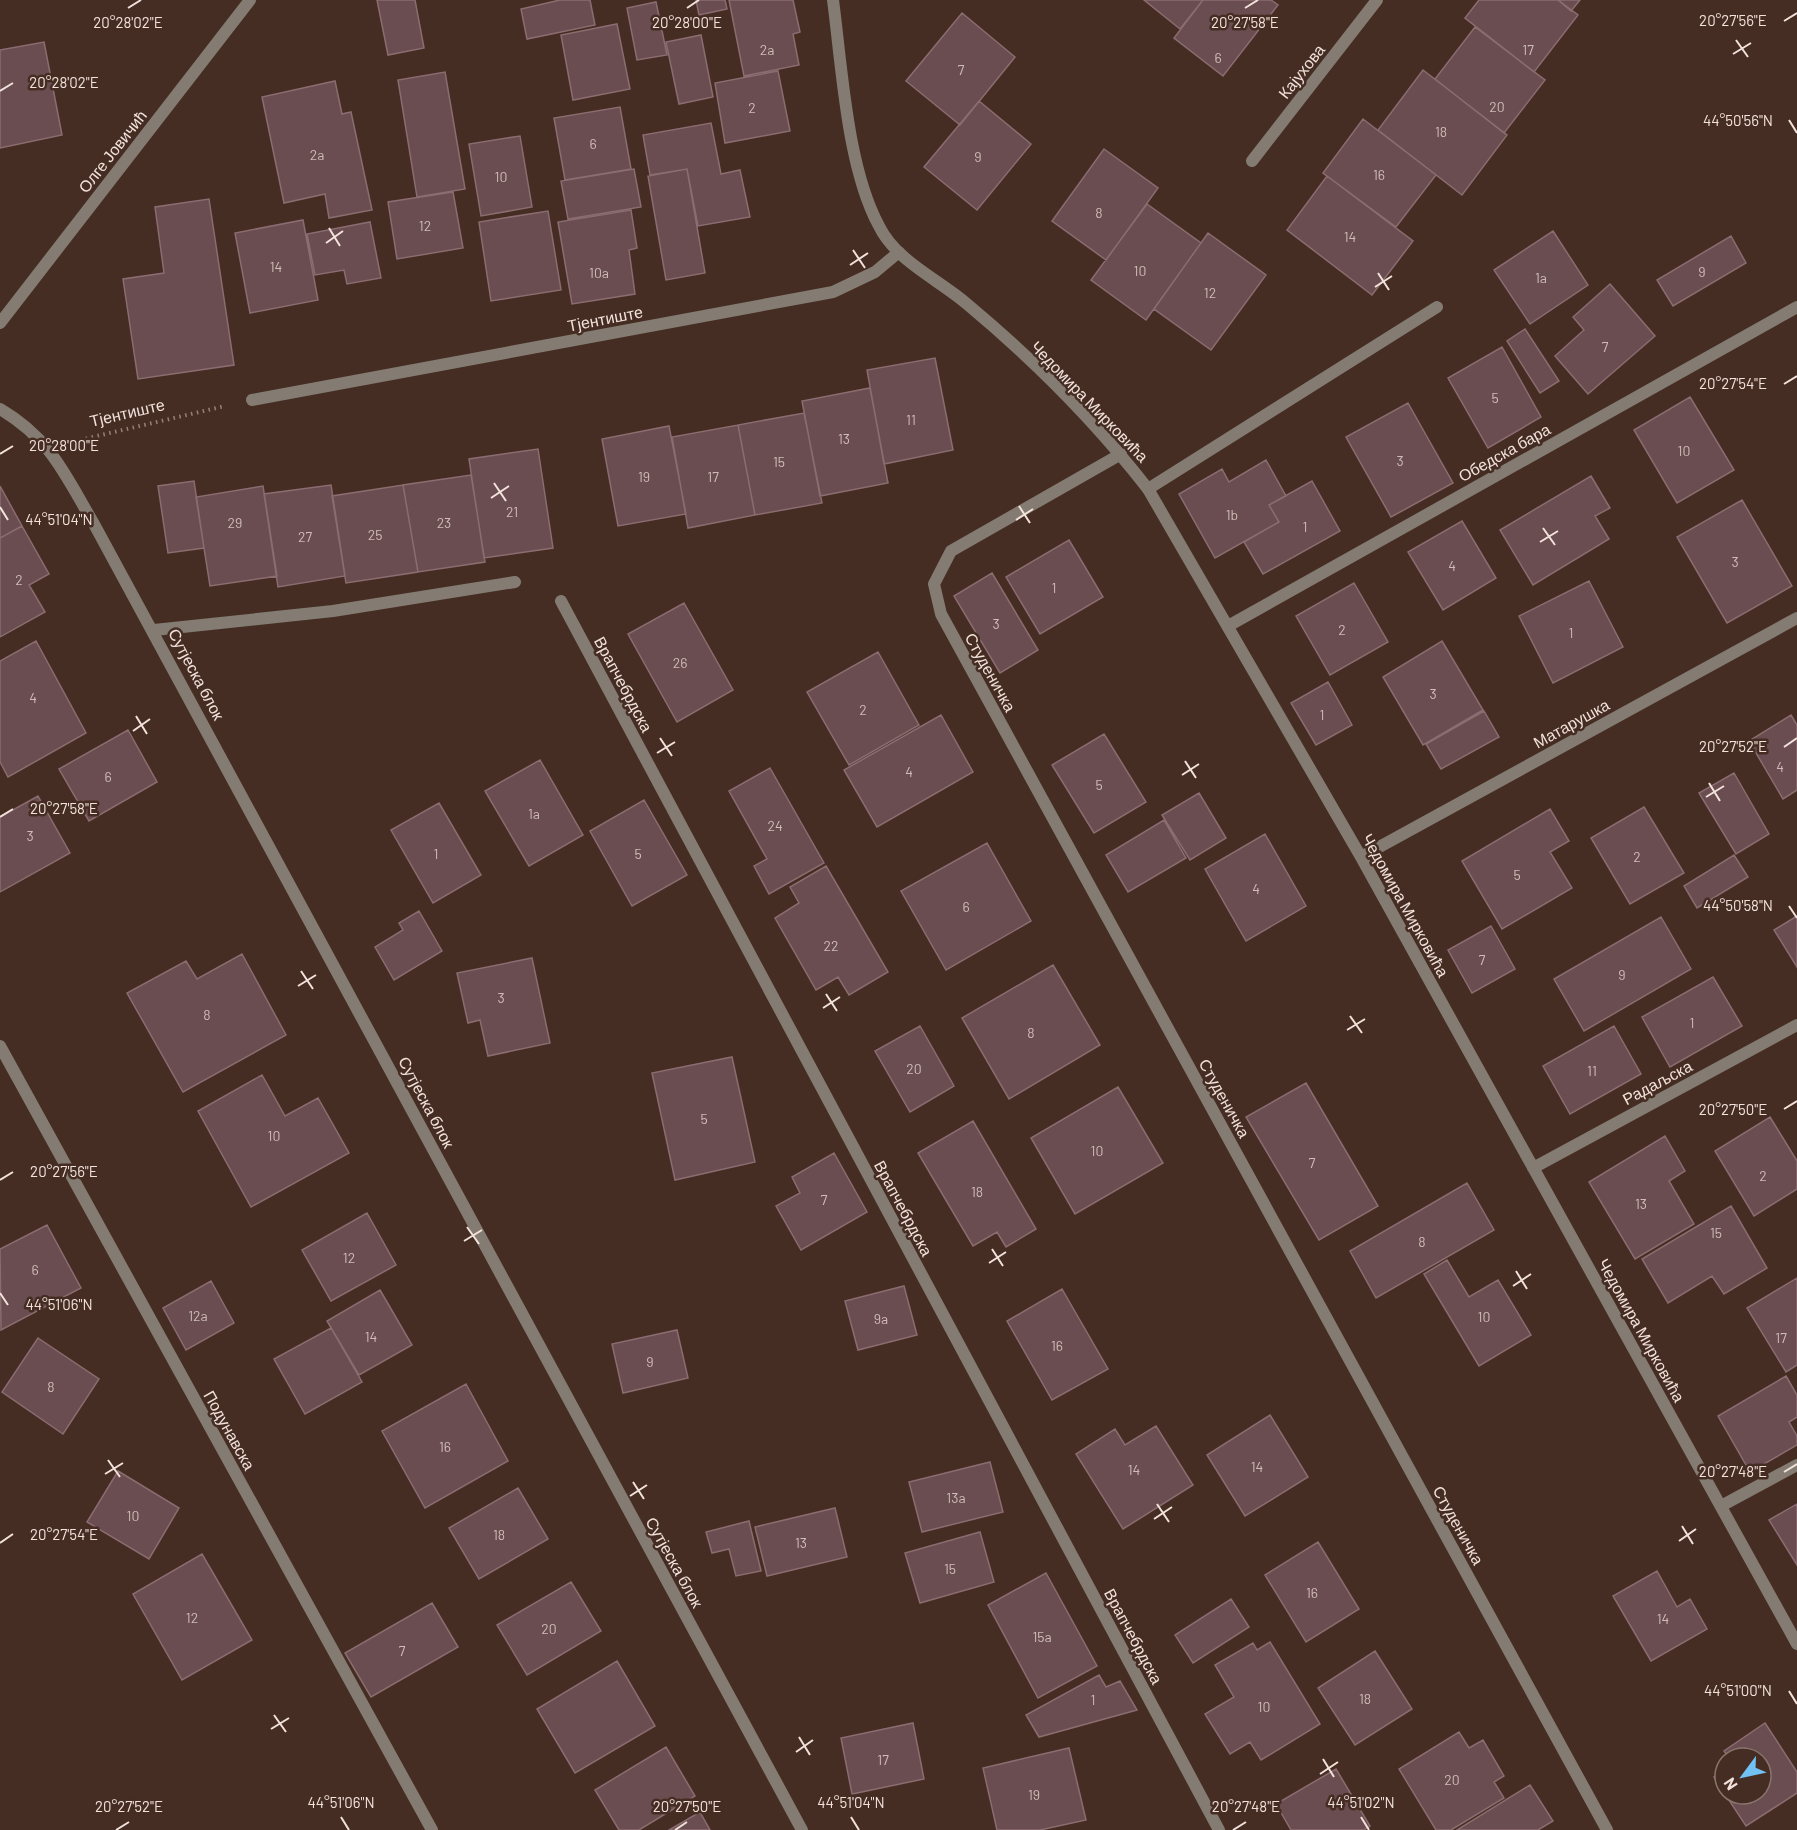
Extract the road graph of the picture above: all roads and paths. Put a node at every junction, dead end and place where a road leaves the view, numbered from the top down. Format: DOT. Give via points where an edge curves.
graph roads {
  1 [pos="250,0"];
  2 [pos="833,0"];
  3 [pos="1377,0"];
  4 [pos="1252,162"];
  5 [pos="899,252"];
  6 [pos="1437,307"];
  7 [pos="1797,307"];
  8 [pos="0,323"];
  9 [pos="252,400"];
  10 [pos="0,409"];
  11 [pos="48,448"];
  12 [pos="1121,454"];
  13 [pos="1148,489"];
  14 [pos="515,582"];
  15 [pos="561,601"];
  16 [pos="1797,618"];
  17 [pos="1228,626"];
  18 [pos="154,630"];
  19 [pos="1361,857"];
  20 [pos="1797,1025"];
  21 [pos="0,1046"];
  22 [pos="1533,1168"];
  23 [pos="1797,1465"];
  24 [pos="1721,1506"];
  25 [pos="1797,1644"];
  26 [pos="432,1830"];
  27 [pos="802,1830"];
  28 [pos="1219,1830"];
  29 [pos="1607,1830"];
  1 -- 8 [label="street, Олге Јовичић"];
  2 -- 5 [label="street" via="861,183 880,229"];
  3 -- 4 [label="street, Кајухова"];
  5 -- 9 [label="street, Тјентиште" via="875,272 832,292"];
  5 -- 12 [label="street, Чедомира Мирковића" via="966,303 1036,365"];
  6 -- 13 [label="street"];
  7 -- 17 [label="street, Обедска бара"];
  9 -- 11 [label="path, Тјентиште"];
  10 -- 11 [label="street, Сутјеска блок" via="25,424"];
  11 -- 18 [label="street, Сутјеска блок"];
  12 -- 13 [label="street, Чедомира Мирковића"];
  12 -- 29 [label="street, Студеничка" via="951,551 934,584 941,614"];
  13 -- 17 [label="street, Чедомира Мирковића"];
  14 -- 18 [label="street" via="333,611"];
  15 -- 28 [label="street, Врапчебрдска"];
  16 -- 19 [label="street, Матарушка"];
  17 -- 19 [label="street, Чедомира Мирковића"];
  18 -- 27 [label="street, Сутјеска блок"];
  19 -- 22 [label="street, Чедомира Мирковића"];
  20 -- 22 [label="street, Радаљска"];
  21 -- 26 [label="street, Подунавска"];
  22 -- 24 [label="street, Чедомира Мирковића"];
  23 -- 24 [label="street"];
  24 -- 25 [label="street, Чедомира Мирковића"];
}
